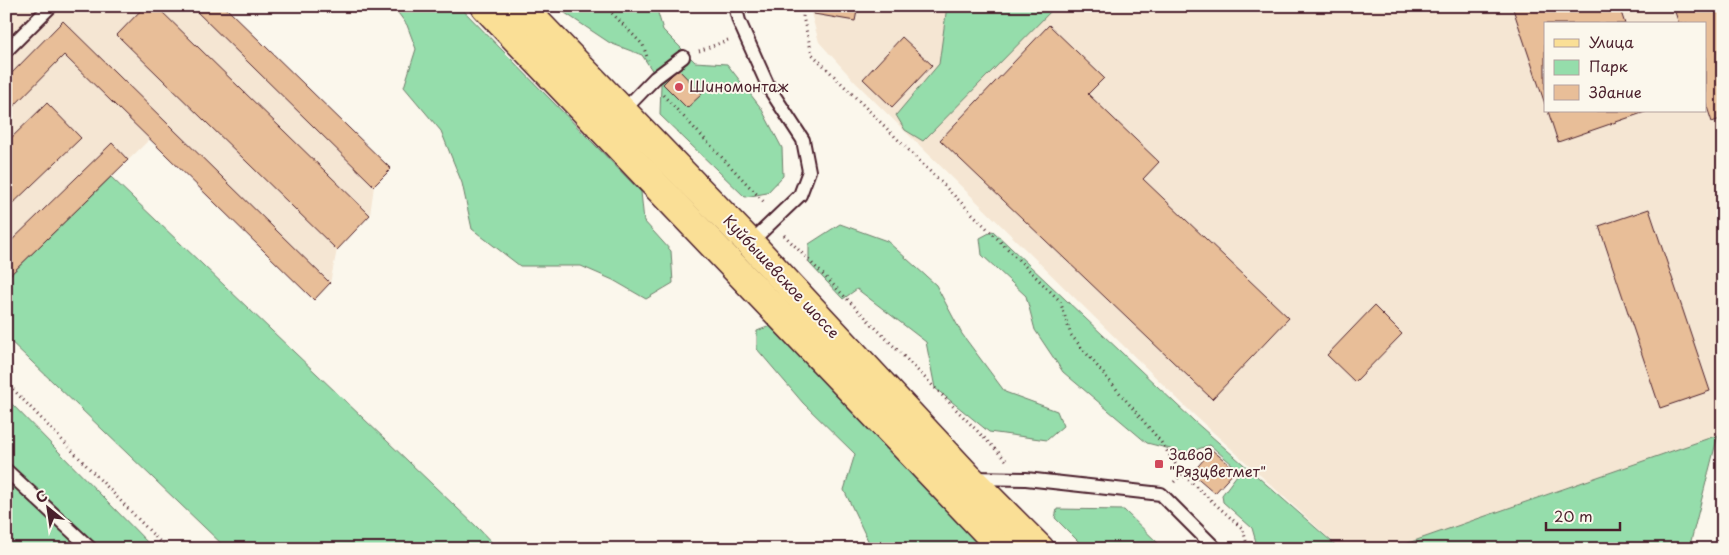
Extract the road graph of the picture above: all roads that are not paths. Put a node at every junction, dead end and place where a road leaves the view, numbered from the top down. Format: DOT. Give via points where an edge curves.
graph roads {
  1 [pos="51,6"];
  2 [pos="485,6"];
  3 [pos="521,6"];
  4 [pos="735,6"];
  5 [pos="6,50"];
  6 [pos="683,57"];
  7 [pos="622,112"];
  8 [pos="750,243"];
  9 [pos="6,470"];
  10 [pos="969,478"];
  11 [pos="91,549"];
  12 [pos="1003,549"];
  13 [pos="1040,549"];
  14 [pos="1216,549"];
  1 -- 5 [label="lane"];
  2 -- 12 [label="main road, Куйбышевское шоссе"];
  3 -- 7 [label="main road, Куйбышевское шоссе"];
  4 -- 8 [label="lane" via="769,88 803,140 809,171 800,195"];
  6 -- 7 [label="lane"];
  7 -- 8 [label="main road, Куйбышевское шоссе"];
  8 -- 10 [label="main road, Куйбышевское шоссе"];
  9 -- 11 [label="lane"];
  10 -- 13 [label="main road, Куйбышевское шоссе"];
  10 -- 14 [label="lane" via="1026,480 1161,494"];
}
